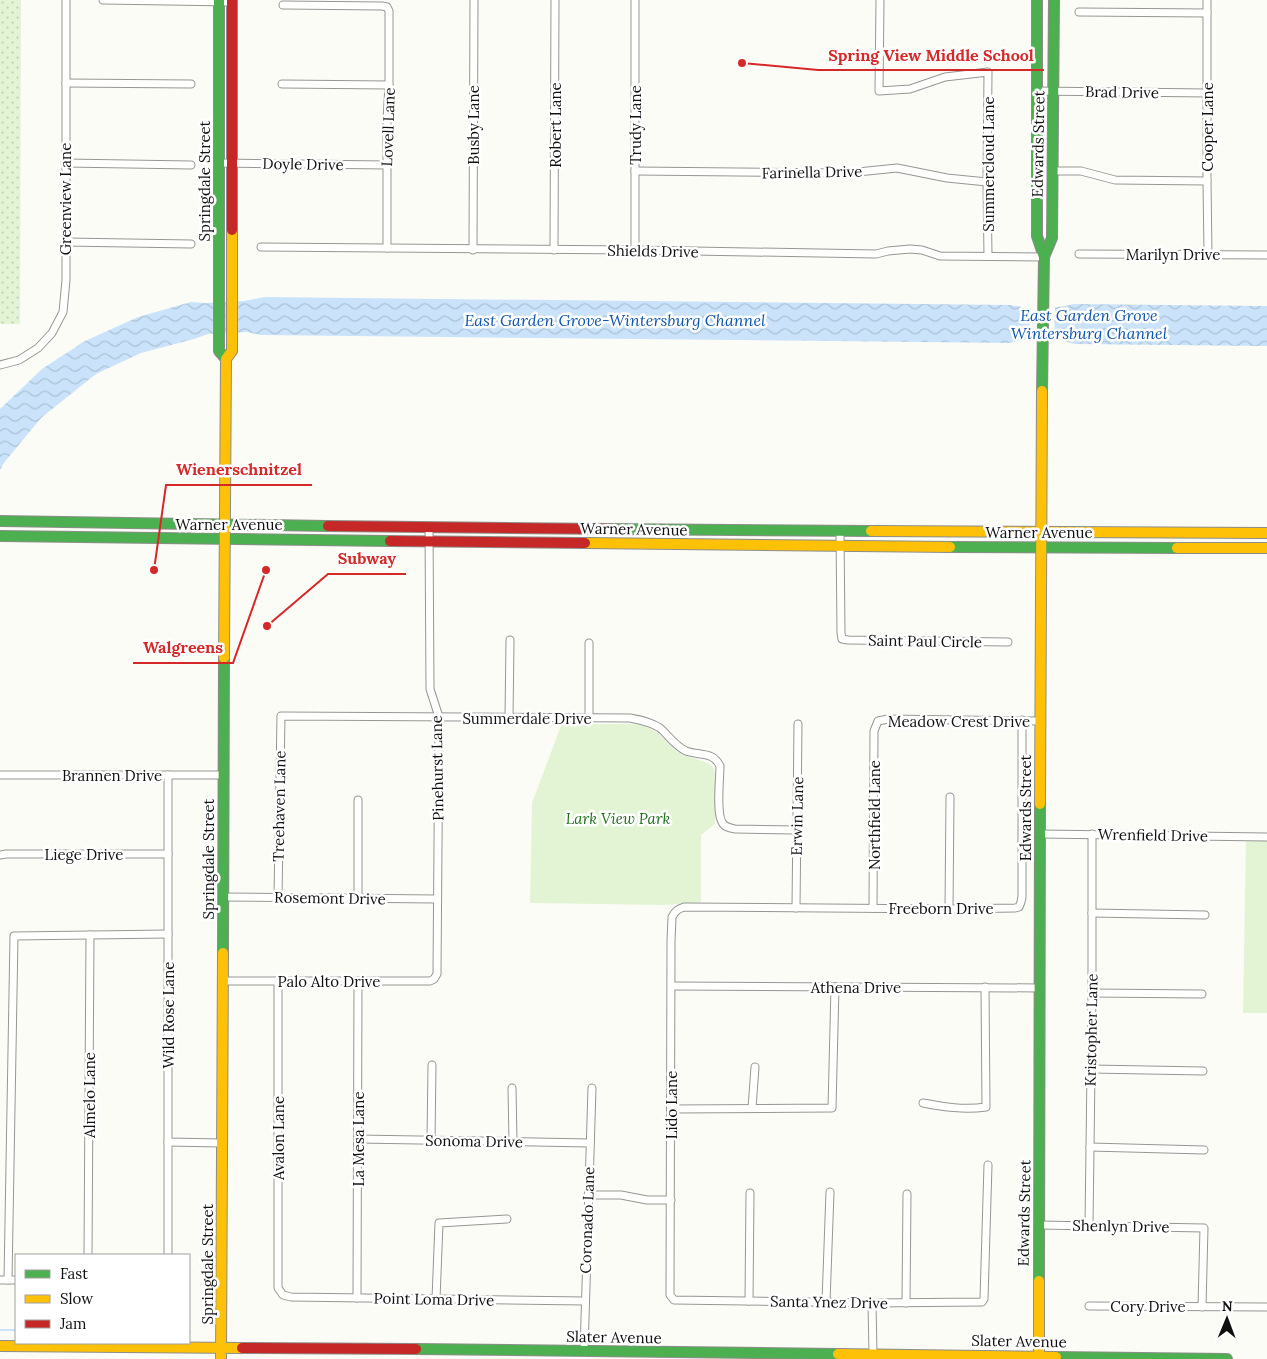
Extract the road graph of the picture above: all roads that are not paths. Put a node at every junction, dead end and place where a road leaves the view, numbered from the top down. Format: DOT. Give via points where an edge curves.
graph roads {
  1 [pos="66,0"];
  2 [pos="104,0"];
  3 [pos="474,0"];
  4 [pos="555,0"];
  5 [pos="635,0"];
  6 [pos="880,0"];
  7 [pos="1037,0"];
  8 [pos="1054,0"];
  9 [pos="1208,0"];
  10 [pos="219,1"];
  11 [pos="232,1"];
  12 [pos="283,5"];
  13 [pos="1079,12"];
  14 [pos="1207,13"];
  15 [pos="66,83"];
  16 [pos="191,84"];
  17 [pos="282,84"];
  18 [pos="389,85"];
  19 [pos="1054,91"];
  20 [pos="1036,92"];
  21 [pos="1207,93"];
  22 [pos="65,162"];
  23 [pos="219,163"];
  24 [pos="232,164"];
  25 [pos="191,165"];
  26 [pos="387,165"];
  27 [pos="635,171"];
  28 [pos="1053,171"];
  29 [pos="1207,181"];
  30 [pos="987,182"];
  31 [pos="66,242"];
  32 [pos="191,244"];
  33 [pos="261,248"];
  34 [pos="386,248"];
  35 [pos="473,250"];
  36 [pos="554,250"];
  37 [pos="635,250"];
  38 [pos="1079,254"];
  39 [pos="1208,254"];
  40 [pos="1267,255"];
  41 [pos="988,256"];
  42 [pos="1044,257"];
  43 [pos="226,359"];
  44 [pos="0,365"];
  45 [pos="52,522"];
  46 [pos="2,524"];
  47 [pos="225,525"];
  48 [pos="369,526"];
  49 [pos="429,527"];
  50 [pos="840,531"];
  51 [pos="1041,533"];
  52 [pos="1234,533"];
  53 [pos="1267,533"];
  54 [pos="0,536"];
  55 [pos="52,536"];
  56 [pos="225,539"];
  57 [pos="315,539"];
  58 [pos="1267,541"];
  59 [pos="429,542"];
  60 [pos="840,546"];
  61 [pos="1040,547"];
  62 [pos="1176,547"];
  63 [pos="1234,548"];
  64 [pos="1267,548"];
  65 [pos="510,640"];
  66 [pos="1008,642"];
  67 [pos="589,643"];
  68 [pos="281,716"];
  69 [pos="439,717"];
  70 [pos="508,717"];
  71 [pos="589,718"];
  72 [pos="1022,720"];
  73 [pos="1041,720"];
  74 [pos="878,722"];
  75 [pos="798,724"];
  76 [pos="0,775"];
  77 [pos="168,775"];
  78 [pos="223,775"];
  79 [pos="950,797"];
  80 [pos="358,800"];
  81 [pos="797,830"];
  82 [pos="1040,834"];
  83 [pos="1092,834"];
  84 [pos="1267,836"];
  85 [pos="168,854"];
  86 [pos="0,855"];
  87 [pos="223,897"];
  88 [pos="278,897"];
  89 [pos="358,898"];
  90 [pos="437,899"];
  91 [pos="796,908"];
  92 [pos="873,908"];
  93 [pos="949,909"];
  94 [pos="677,910"];
  95 [pos="1092,913"];
  96 [pos="1205,915"];
  97 [pos="168,934"];
  98 [pos="90,935"];
  99 [pos="434,979"];
  100 [pos="278,980"];
  101 [pos="223,981"];
  102 [pos="358,981"];
  103 [pos="672,986"];
  104 [pos="835,987"];
  105 [pos="985,987"];
  106 [pos="1040,988"];
  107 [pos="1092,993"];
  108 [pos="1202,994"];
  109 [pos="432,1065"];
  110 [pos="755,1067"];
  111 [pos="1091,1070"];
  112 [pos="1203,1071"];
  113 [pos="512,1088"];
  114 [pos="592,1088"];
  115 [pos="923,1104"];
  116 [pos="752,1108"];
  117 [pos="671,1109"];
  118 [pos="358,1139"];
  119 [pos="431,1140"];
  120 [pos="168,1142"];
  121 [pos="512,1142"];
  122 [pos="222,1143"];
  123 [pos="590,1143"];
  124 [pos="1090,1147"];
  125 [pos="1204,1150"];
  126 [pos="988,1165"];
  127 [pos="830,1192"];
  128 [pos="750,1193"];
  129 [pos="907,1194"];
  130 [pos="588,1195"];
  131 [pos="671,1200"];
  132 [pos="506,1219"];
  133 [pos="1039,1225"];
  134 [pos="1089,1225"];
  135 [pos="88,1254"];
  136 [pos="168,1254"];
  137 [pos="4,1280"];
  138 [pos="283,1295"];
  139 [pos="357,1298"];
  140 [pos="436,1299"];
  141 [pos="674,1300"];
  142 [pos="585,1301"];
  143 [pos="749,1301"];
  144 [pos="826,1302"];
  145 [pos="906,1302"];
  146 [pos="872,1303"];
  147 [pos="1089,1306"];
  148 [pos="1202,1307"];
  149 [pos="1267,1307"];
  150 [pos="0,1346"];
  151 [pos="221,1348"];
  152 [pos="584,1352"];
  153 [pos="873,1354"];
  154 [pos="1039,1357"];
  155 [pos="221,1359"];
  156 [pos="1227,1359"];
  1 -- 15 [label="street, Greenview Lane"];
  2 -- 10 [label="street"];
  3 -- 35 [label="street, Busby Lane"];
  4 -- 36 [label="street, Robert Lane"];
  5 -- 27 [label="street, Trudy Lane"];
  6 -- 30 [label="street, Summercloud Lane" via="879,91 910,89 945,77 988,72"];
  7 -- 20 [label="main road, Edwards Street"];
  8 -- 19 [label="main road, Edwards Street"];
  9 -- 14 [label="street, Cooper Lane"];
  10 -- 11 [label="street"];
  10 -- 23 [label="main road, Springdale Street"];
  11 -- 24 [label="main road, Springdale Street"];
  12 -- 18 [label="street, Lovell Lane" via="387,7 390,11"];
  13 -- 14 [label="street"];
  14 -- 21 [label="street, Cooper Lane"];
  15 -- 16 [label="street"];
  15 -- 22 [label="street, Greenview Lane"];
  17 -- 18 [label="street"];
  18 -- 26 [label="street, Lovell Lane"];
  19 -- 20 [label="street, Brad Drive"];
  19 -- 21 [label="street, Brad Drive"];
  19 -- 28 [label="main road, Edwards Street"];
  20 -- 42 [label="main road, Edwards Street" via="1037,236"];
  21 -- 29 [label="street, Cooper Lane"];
  22 -- 25 [label="street"];
  22 -- 31 [label="street, Greenview Lane"];
  23 -- 24 [label="street, Doyle Drive"];
  23 -- 43 [label="main road, Springdale Street" via="219,351"];
  24 -- 26 [label="street, Doyle Drive"];
  24 -- 43 [label="main road, Springdale Street" via="232,351"];
  26 -- 34 [label="street, Lovell Lane"];
  27 -- 30 [label="street, Farinella Drive" via="848,173 897,168"];
  27 -- 37 [label="street, Trudy Lane"];
  28 -- 29 [label="street" via="1081,171 1115,180"];
  28 -- 42 [label="main road, Edwards Street" via="1052,238"];
  29 -- 39 [label="street, Cooper Lane"];
  30 -- 41 [label="street, Summercloud Lane"];
  31 -- 32 [label="street"];
  31 -- 44 [label="street, Greenview Lane" via="63,312 52,333 38,348 19,360"];
  33 -- 34 [label="street, Shields Drive"];
  34 -- 35 [label="street, Shields Drive"];
  35 -- 36 [label="street, Shields Drive"];
  36 -- 37 [label="street, Shields Drive"];
  37 -- 41 [label="street, Shields Drive" via="876,254 910,249 940,256"];
  38 -- 39 [label="street, Marilyn Drive"];
  39 -- 40 [label="street, Marilyn Drive"];
  41 -- 42 [label="street, Shields Drive"];
  42 -- 51 [label="main road, Edwards Street"];
  43 -- 47 [label="main road, Springdale Street"];
  45 -- 46 [label="main road, Warner Avenue"];
  45 -- 47 [label="main road, Warner Avenue"];
  45 -- 55 [label="main road"];
  47 -- 48 [label="main road, Warner Avenue"];
  47 -- 56 [label="main road, Springdale Street"];
  48 -- 49 [label="main road, Warner Avenue"];
  48 -- 57 [label="main road" via="353,532 317,532"];
  49 -- 50 [label="main road, Warner Avenue"];
  49 -- 59 [label="street, Pinehurst Lane"];
  50 -- 51 [label="main road, Warner Avenue"];
  50 -- 60 [label="street"];
  51 -- 52 [label="main road, Warner Avenue"];
  51 -- 61 [label="main road, Edwards Street"];
  52 -- 53 [label="main road, Warner Avenue"];
  52 -- 62 [label="main road" via="1222,541 1195,541"];
  54 -- 55 [label="main road, Warner Avenue"];
  55 -- 56 [label="main road, Warner Avenue"];
  56 -- 57 [label="main road, Warner Avenue"];
  56 -- 78 [label="main road, Springdale Street"];
  57 -- 59 [label="main road, Warner Avenue"];
  58 -- 63 [label="main road" via="1241,540"];
  59 -- 60 [label="main road, Warner Avenue"];
  59 -- 69 [label="street, Pinehurst Lane" via="430,689"];
  60 -- 61 [label="main road, Warner Avenue"];
  60 -- 66 [label="street, Saint Paul Circle" via="842,639"];
  61 -- 62 [label="main road, Warner Avenue"];
  61 -- 73 [label="main road, Edwards Street"];
  62 -- 63 [label="main road, Warner Avenue"];
  63 -- 64 [label="main road, Warner Avenue"];
  65 -- 70 [label="street"];
  67 -- 71 [label="street"];
  68 -- 69 [label="street, Summerdale Drive"];
  68 -- 88 [label="street, Treehaven Lane"];
  69 -- 70 [label="street, Summerdale Drive"];
  69 -- 90 [label="street, Pinehurst Lane"];
  70 -- 71 [label="street, Summerdale Drive"];
  71 -- 81 [label="street, Summerdale Drive" via="630,718 652,723 685,750 712,756 720,766 719,812 728,828"];
  72 -- 73 [label="street, Meadow Crest Drive"];
  72 -- 74 [label="street, Meadow Crest Drive" via="888,719"];
  72 -- 93 [label="street, Freeborn Drive" via="1021,902 1015,908"];
  73 -- 82 [label="main road, Edwards Street"];
  74 -- 92 [label="street, Northfield Lane" via="874,731"];
  75 -- 81 [label="street, Erwin Lane"];
  76 -- 77 [label="street, Brannen Drive"];
  77 -- 78 [label="street, Brannen Drive"];
  77 -- 85 [label="street, Wild Rose Lane"];
  78 -- 87 [label="main road, Springdale Street"];
  79 -- 93 [label="street"];
  80 -- 89 [label="street"];
  81 -- 91 [label="street, Erwin Lane"];
  82 -- 83 [label="street, Wrenfield Drive"];
  82 -- 106 [label="main road, Edwards Street"];
  83 -- 84 [label="street, Wrenfield Drive"];
  83 -- 95 [label="street, Kristopher Lane"];
  85 -- 86 [label="street, Liege Drive"];
  85 -- 97 [label="street, Wild Rose Lane"];
  87 -- 88 [label="street, Rosemont Drive"];
  87 -- 101 [label="main road, Springdale Street"];
  88 -- 89 [label="street, Rosemont Drive"];
  89 -- 90 [label="street, Rosemont Drive"];
  90 -- 99 [label="street, Pinehurst Lane" via="437,974"];
  91 -- 92 [label="street, Freeborn Drive"];
  91 -- 94 [label="street, Freeborn Drive" via="684,907"];
  92 -- 93 [label="street, Freeborn Drive"];
  94 -- 103 [label="street, Lido Lane" via="672,917"];
  95 -- 96 [label="street"];
  95 -- 107 [label="street, Kristopher Lane"];
  97 -- 98 [label="street"];
  97 -- 120 [label="street, Wild Rose Lane"];
  98 -- 135 [label="street, Almelo Lane"];
  98 -- 137 [label="street" via="14,936"];
  99 -- 102 [label="street, Palo Alto Drive"];
  100 -- 101 [label="street, Palo Alto Drive"];
  100 -- 102 [label="street, Palo Alto Drive"];
  100 -- 138 [label="street, Avalon Lane" via="278,1288"];
  101 -- 122 [label="main road, Springdale Street"];
  102 -- 118 [label="street, La Mesa Lane"];
  103 -- 104 [label="street, Athena Drive"];
  103 -- 117 [label="street, Lido Lane"];
  104 -- 105 [label="street, Athena Drive"];
  104 -- 116 [label="street" via="832,1108"];
  105 -- 106 [label="street, Athena Drive"];
  105 -- 115 [label="street" via="986,1107 950,1108"];
  106 -- 133 [label="main road, Edwards Street"];
  107 -- 108 [label="street"];
  107 -- 111 [label="street, Kristopher Lane"];
  109 -- 119 [label="street"];
  110 -- 116 [label="street"];
  111 -- 112 [label="street"];
  111 -- 124 [label="street, Kristopher Lane"];
  113 -- 121 [label="street"];
  114 -- 123 [label="street, Coronado Lane"];
  116 -- 117 [label="street"];
  117 -- 131 [label="street, Lido Lane"];
  118 -- 119 [label="street, Sonoma Drive"];
  118 -- 139 [label="street, La Mesa Lane"];
  119 -- 121 [label="street, Sonoma Drive"];
  120 -- 122 [label="street"];
  120 -- 136 [label="street, Wild Rose Lane"];
  121 -- 123 [label="street, Sonoma Drive"];
  122 -- 151 [label="main road, Springdale Street"];
  123 -- 130 [label="street, Coronado Lane"];
  124 -- 125 [label="street"];
  124 -- 134 [label="street, Kristopher Lane"];
  126 -- 145 [label="street, Santa Ynez Drive" via="983,1301"];
  127 -- 144 [label="street"];
  128 -- 143 [label="street"];
  129 -- 145 [label="street"];
  130 -- 131 [label="street"];
  130 -- 142 [label="street, Coronado Lane"];
  131 -- 141 [label="street, Lido Lane" via="669,1288"];
  132 -- 140 [label="street" via="439,1223"];
  133 -- 134 [label="street, Shenlyn Drive"];
  133 -- 154 [label="main road, Edwards Street"];
  134 -- 148 [label="street, Shenlyn Drive" via="1204,1228"];
  138 -- 139 [label="street, Point Loma Drive"];
  139 -- 140 [label="street, Point Loma Drive"];
  140 -- 142 [label="street, Point Loma Drive"];
  141 -- 143 [label="street, Santa Ynez Drive"];
  142 -- 152 [label="street, Coronado Lane"];
  143 -- 144 [label="street, Santa Ynez Drive"];
  144 -- 146 [label="street, Santa Ynez Drive"];
  145 -- 146 [label="street, Santa Ynez Drive"];
  146 -- 153 [label="street"];
  147 -- 148 [label="street, Cory Drive"];
  148 -- 149 [label="street, Cory Drive"];
  150 -- 151 [label="main road, Slater Avenue"];
  151 -- 152 [label="main road, Slater Avenue"];
  151 -- 155 [label="main road, Springdale Street"];
  152 -- 153 [label="main road, Slater Avenue"];
  153 -- 154 [label="main road, Slater Avenue"];
  154 -- 156 [label="main road, Slater Avenue"];
}
